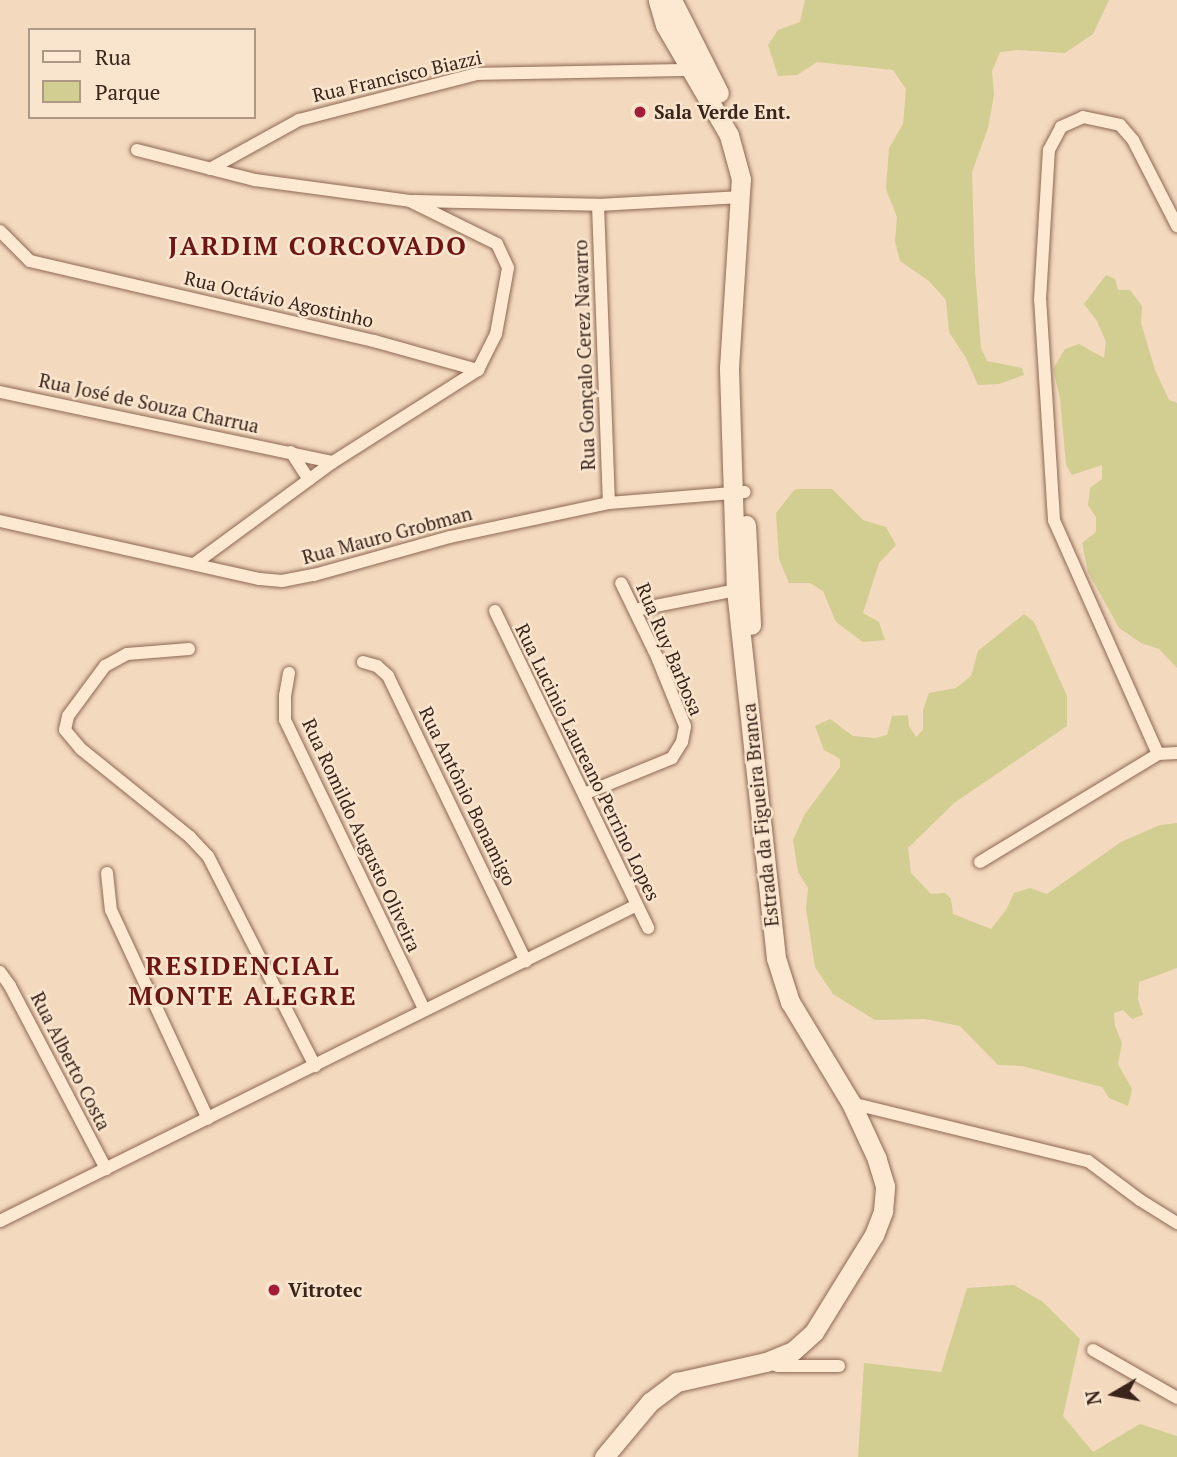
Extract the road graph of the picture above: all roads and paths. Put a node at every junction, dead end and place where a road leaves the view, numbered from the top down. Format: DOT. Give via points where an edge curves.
graph roads {
  1 [pos="663,1"];
  2 [pos="690,69"];
  3 [pos="136,150"];
  4 [pos="210,169"];
  5 [pos="742,198"];
  6 [pos="410,201"];
  7 [pos="598,205"];
  8 [pos="1177,226"];
  9 [pos="0,231"];
  10 [pos="478,370"];
  11 [pos="0,392"];
  12 [pos="291,452"];
  13 [pos="333,462"];
  14 [pos="309,480"];
  15 [pos="738,494"];
  16 [pos="609,503"];
  17 [pos="0,521"];
  18 [pos="194,564"];
  19 [pos="621,583"];
  20 [pos="743,588"];
  21 [pos="635,610"];
  22 [pos="495,611"];
  23 [pos="189,649"];
  24 [pos="363,662"];
  25 [pos="289,674"];
  26 [pos="1177,753"];
  27 [pos="1158,754"];
  28 [pos="584,793"];
  29 [pos="980,862"];
  30 [pos="107,873"];
  31 [pos="635,906"];
  32 [pos="648,928"];
  33 [pos="526,961"];
  34 [pos="0,972"];
  35 [pos="424,1009"];
  36 [pos="314,1066"];
  37 [pos="851,1103"];
  38 [pos="208,1119"];
  39 [pos="106,1169"];
  40 [pos="0,1221"];
  41 [pos="1177,1223"];
  42 [pos="1093,1350"];
  43 [pos="766,1362"];
  44 [pos="839,1366"];
  45 [pos="1177,1398"];
  46 [pos="604,1457"];
  1 -- 2 [label="main road, Estrada da Figueira Branca" via="665,25"];
  1 -- 15 [label="main road" via="736,124 749,159 752,196"];
  2 -- 4 [label="street, Rua Francisco Biazzi" via="477,74 299,120"];
  2 -- 5 [label="main road, Estrada da Figueira Branca" via="737,155"];
  3 -- 4 [label="street"];
  4 -- 6 [label="street" via="255,180"];
  5 -- 7 [label="street"];
  5 -- 15 [label="main road, Estrada da Figueira Branca" via="729,368"];
  6 -- 7 [label="street"];
  6 -- 10 [label="street" via="497,244 504,254 508,268 496,334"];
  7 -- 16 [label="street, Rua Gonçalo Cerez Navarro"];
  8 -- 27 [label="street" via="1133,140 1119,125 1083,117 1061,127 1049,150 1040,300 1054,520"];
  9 -- 10 [label="street, Rua Octávio Agostinho" via="30,261 374,341"];
  10 -- 13 [label="street"];
  11 -- 12 [label="street, Rua José de Souza Charrua"];
  12 -- 13 [label="street, Rua José de Souza Charrua"];
  12 -- 14 [label="street"];
  13 -- 14 [label="street"];
  14 -- 18 [label="street"];
  15 -- 16 [label="street, Rua Mauro Grobman"];
  15 -- 20 [label="main road, Estrada da Figueira Branca"];
  16 -- 18 [label="street, Rua Mauro Grobman" via="450,537 282,581"];
  17 -- 18 [label="street, Rua Mauro Grobman"];
  19 -- 21 [label="street, Rua Ruy Barbosa"];
  20 -- 21 [label="street"];
  20 -- 37 [label="main road, Estrada da Figueira Branca" via="750,723 776,958 790,1002"];
  21 -- 28 [label="street, Rua Ruy Barbosa" via="685,726 682,742 672,758"];
  22 -- 28 [label="street, Rua Lucinio Laureano Perrino Lopes"];
  23 -- 36 [label="street" via="127,654 105,666 68,716 65,730 208,856"];
  24 -- 33 [label="street, Rua Antônio Bonamigo" via="388,676"];
  25 -- 35 [label="street, Rua Romildo Augusto Oliveira" via="285,720"];
  26 -- 27 [label="street"];
  27 -- 29 [label="street"];
  28 -- 31 [label="street, Rua Lucinio Laureano Perrino Lopes"];
  30 -- 38 [label="street" via="111,910"];
  31 -- 32 [label="street, Rua Lucinio Laureano Perrino Lopes"];
  31 -- 33 [label="street"];
  33 -- 35 [label="street"];
  34 -- 39 [label="street, Rua Alberto Costa"];
  35 -- 36 [label="street"];
  36 -- 38 [label="street"];
  37 -- 41 [label="street" via="1088,1161"];
  37 -- 43 [label="main road, Estrada da Figueira Branca" via="885,1186 883,1211 874,1235 814,1332 793,1351"];
  38 -- 39 [label="street"];
  39 -- 40 [label="street"];
  42 -- 45 [label="street"];
  43 -- 44 [label="street"];
  43 -- 46 [label="main road, Estrada da Figueira Branca" via="677,1382 650,1402"];
}
